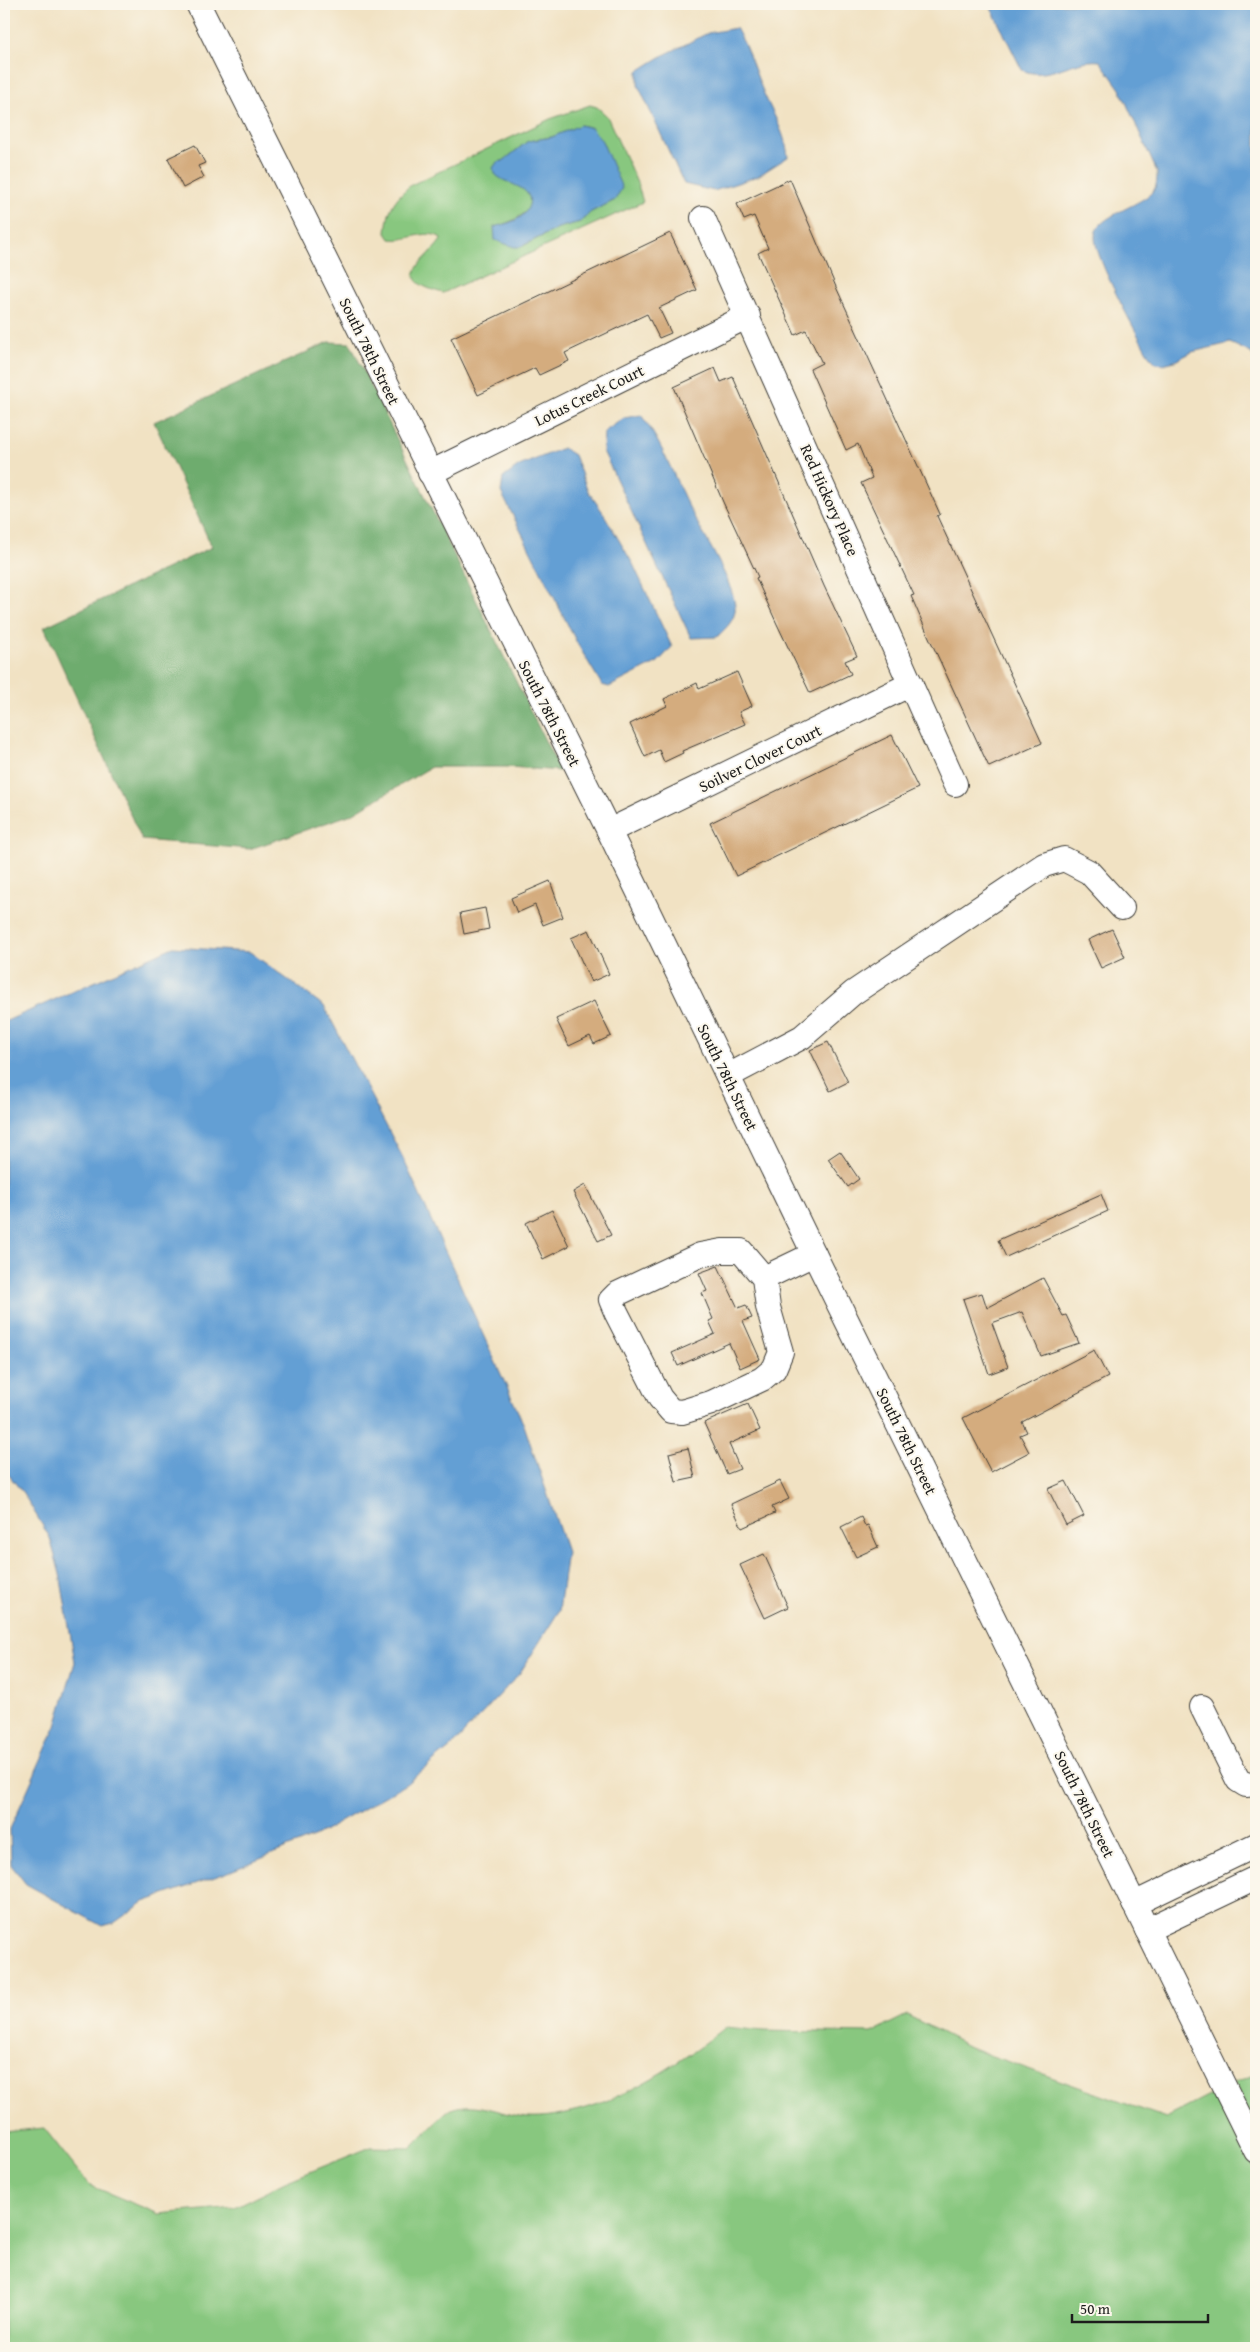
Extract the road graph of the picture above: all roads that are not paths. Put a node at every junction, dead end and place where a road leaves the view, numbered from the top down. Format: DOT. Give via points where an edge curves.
graph roads {
  1 [pos="198,4"];
  2 [pos="703,218"];
  3 [pos="748,316"];
  4 [pos="430,473"];
  5 [pos="911,684"];
  6 [pos="955,784"];
  7 [pos="609,831"];
  8 [pos="1122,908"];
  9 [pos="728,1076"];
  10 [pos="814,1254"];
  11 [pos="764,1278"];
  12 [pos="1202,1707"];
  13 [pos="1256,1784"];
  14 [pos="1256,1845"];
  15 [pos="1256,1878"];
  16 [pos="1134,1904"];
  17 [pos="1147,1930"];
  18 [pos="1256,2151"];
  1 -- 4 [label="street, South 78th Street"];
  2 -- 3 [label="street, Red Hickory Place"];
  3 -- 4 [label="street, Lotus Creek Court"];
  3 -- 5 [label="street, Red Hickory Place"];
  4 -- 7 [label="street, South 78th Street"];
  5 -- 6 [label="street, Red Hickory Place"];
  5 -- 7 [label="street, Soilver Clover Court"];
  7 -- 9 [label="street, South 78th Street"];
  8 -- 9 [label="street" via="1089,872 1064,859 1044,865 853,993 802,1037"];
  9 -- 10 [label="street, South 78th Street"];
  10 -- 11 [label="street"];
  10 -- 16 [label="street, South 78th Street"];
  11 -- 11 [label="street" via="740,1251 722,1251 700,1255 616,1294 612,1300 616,1312 660,1398 671,1411 682,1412 711,1403 762,1379 774,1369 781,1352 768,1307"];
  12 -- 13 [label="street" via="1238,1780 1246,1785"];
  14 -- 16 [label="street"];
  15 -- 17 [label="street"];
  16 -- 17 [label="street, South 78th Street"];
  17 -- 18 [label="street, South 78th Street"];
}
